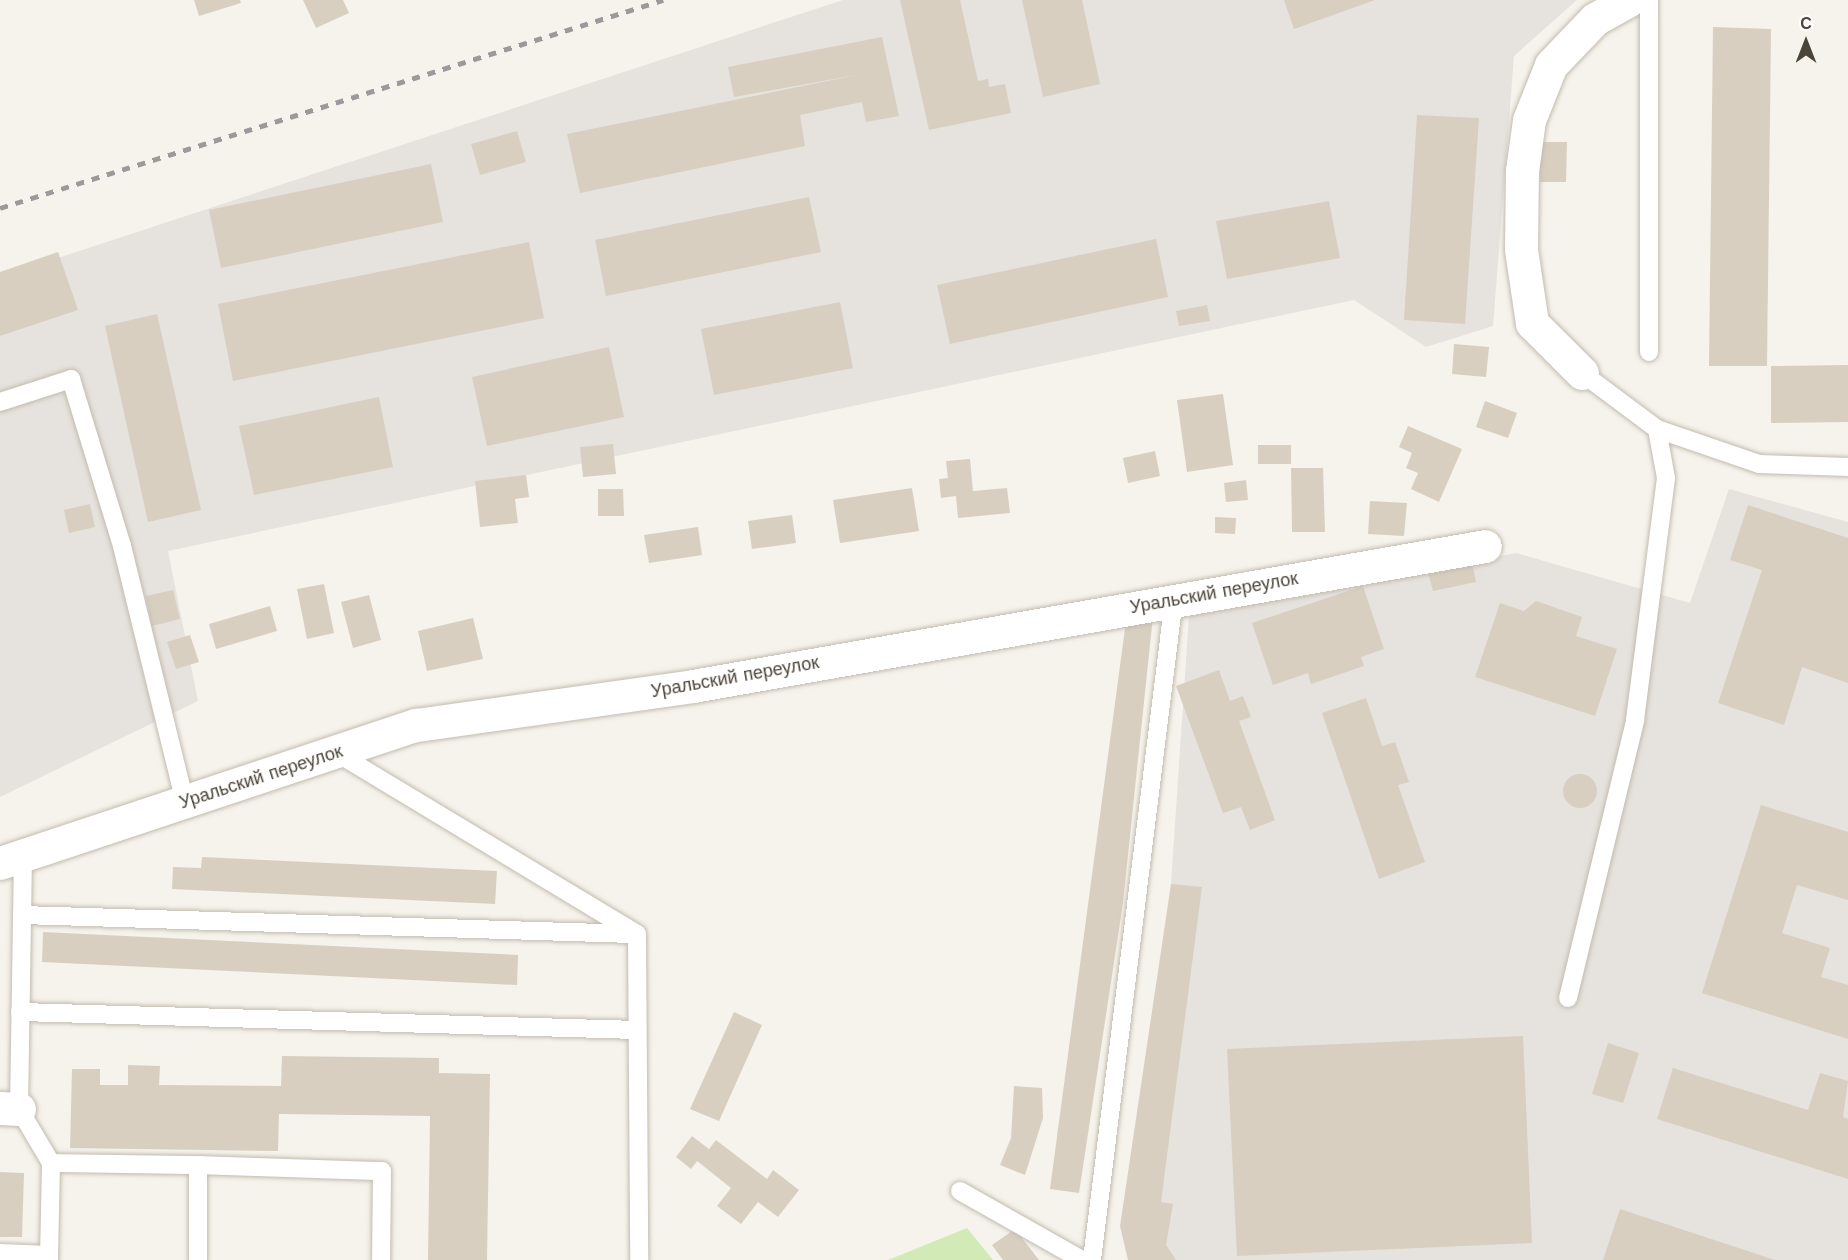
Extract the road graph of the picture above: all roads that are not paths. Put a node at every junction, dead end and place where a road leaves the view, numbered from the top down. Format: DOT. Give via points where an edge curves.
graph roads {
  1 [pos="1629,0"];
  2 [pos="1649,0"];
  3 [pos="1649,351"];
  4 [pos="1582,372"];
  5 [pos="0,402"];
  6 [pos="1657,429"];
  7 [pos="1848,467"];
  8 [pos="1485,546"];
  9 [pos="1174,599"];
  10 [pos="337,753"];
  11 [pos="185,803"];
  12 [pos="11,859"];
  13 [pos="22,915"];
  14 [pos="637,934"];
  15 [pos="1568,998"];
  16 [pos="20,1012"];
  17 [pos="637,1030"];
  18 [pos="10,1109"];
  19 [pos="51,1163"];
  20 [pos="198,1165"];
  21 [pos="960,1191"];
  22 [pos="0,1253"];
  23 [pos="49,1257"];
  24 [pos="198,1260"];
  25 [pos="381,1260"];
  26 [pos="639,1260"];
  27 [pos="1082,1260"];
  28 [pos="1092,1260"];
  1 -- 4 [label="street" via="1595,19 1551,65 1529,120 1522,171 1521,249 1532,323"];
  2 -- 3 [label="lane"];
  4 -- 6 [label="lane"];
  5 -- 11 [label="lane" via="71,379 122,546"];
  6 -- 7 [label="lane" via="1759,464"];
  6 -- 15 [label="lane" via="1666,478 1635,720"];
  8 -- 9 [label="street, Уральский переулок"];
  9 -- 10 [label="street, Уральский переулок" via="693,686 416,725"];
  9 -- 28 [label="lane"];
  10 -- 11 [label="street, Уральский переулок"];
  10 -- 14 [label="lane"];
  11 -- 12 [label="street, Уральский переулок"];
  12 -- 13 [label="lane"];
  13 -- 14 [label="lane"];
  13 -- 16 [label="lane"];
  14 -- 17 [label="lane"];
  16 -- 17 [label="lane"];
  16 -- 18 [label="lane"];
  17 -- 26 [label="lane"];
  18 -- 19 [label="lane"];
  19 -- 20 [label="lane"];
  19 -- 23 [label="lane"];
  20 -- 24 [label="lane"];
  20 -- 25 [label="lane" via="382,1171"];
  21 -- 27 [label="lane"];
  22 -- 23 [label="lane"];
}
